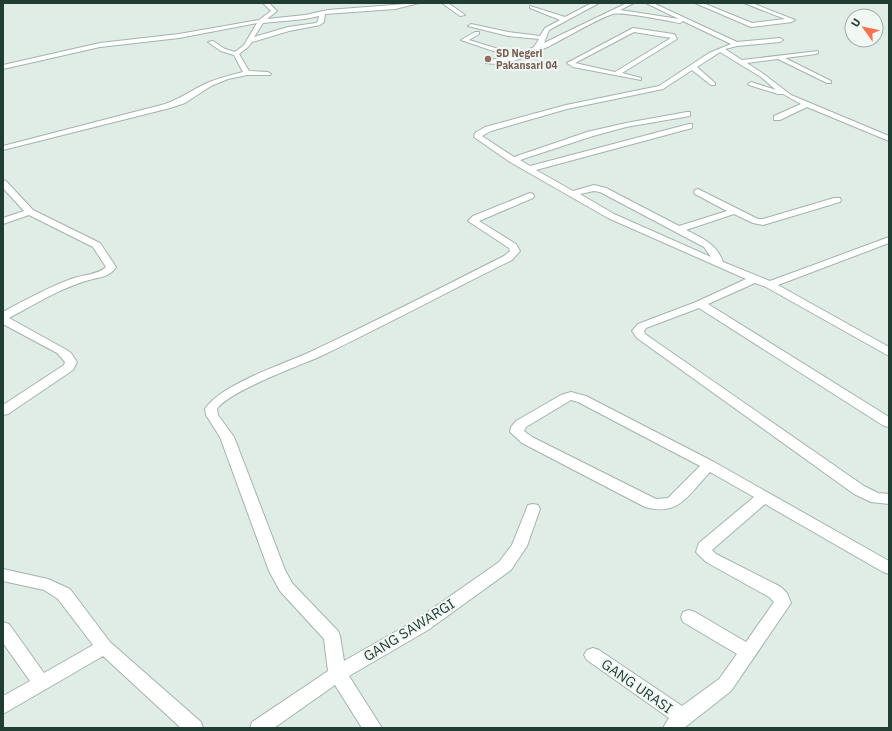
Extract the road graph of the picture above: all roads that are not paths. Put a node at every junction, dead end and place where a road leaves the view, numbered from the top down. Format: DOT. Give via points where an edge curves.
graph roads {
  1 [pos="266,3"];
  2 [pos="445,3"];
  3 [pos="596,3"];
  4 [pos="631,3"];
  5 [pos="649,3"];
  6 [pos="698,3"];
  7 [pos="747,3"];
  8 [pos="413,4"];
  9 [pos="532,7"];
  10 [pos="419,11"];
  11 [pos="614,11"];
  12 [pos="322,14"];
  13 [pos="462,14"];
  14 [pos="564,19"];
  15 [pos="261,21"];
  16 [pos="676,21"];
  17 [pos="693,23"];
  18 [pos="670,24"];
  19 [pos="471,26"];
  20 [pos="664,28"];
  21 [pos="657,32"];
  22 [pos="477,33"];
  23 [pos="543,38"];
  24 [pos="251,40"];
  25 [pos="780,40"];
  26 [pos="211,42"];
  27 [pos="736,44"];
  28 [pos="720,49"];
  29 [pos="816,52"];
  30 [pos="236,54"];
  31 [pos="519,58"];
  32 [pos="780,58"];
  33 [pos="488,62"];
  34 [pos="742,62"];
  35 [pos="693,67"];
  36 [pos="3,68"];
  37 [pos="247,73"];
  38 [pos="268,74"];
  39 [pos="616,74"];
  40 [pos="639,79"];
  41 [pos="830,82"];
  42 [pos="713,84"];
  43 [pos="751,84"];
  44 [pos="789,96"];
  45 [pos="807,104"];
  46 [pos="687,114"];
  47 [pos="777,118"];
  48 [pos="689,126"];
  49 [pos="889,139"];
  50 [pos="3,148"];
  51 [pos="513,160"];
  52 [pos="529,169"];
  53 [pos="3,183"];
  54 [pos="698,192"];
  55 [pos="571,194"];
  56 [pos="530,196"];
  57 [pos="837,200"];
  58 [pos="735,211"];
  59 [pos="30,212"];
  60 [pos="3,221"];
  61 [pos="677,230"];
  62 [pos="889,240"];
  63 [pos="718,264"];
  64 [pos="755,279"];
  65 [pos="770,285"];
  66 [pos="700,304"];
  67 [pos="3,318"];
  68 [pos="889,352"];
  69 [pos="3,411"];
  70 [pos="889,423"];
  71 [pos="709,465"];
  72 [pos="764,497"];
  73 [pos="889,499"];
  74 [pos="533,509"];
  75 [pos="889,568"];
  76 [pos="3,575"];
  77 [pos="689,617"];
  78 [pos="3,629"];
  79 [pos="104,646"];
  80 [pos="749,652"];
  81 [pos="593,655"];
  82 [pos="337,674"];
  83 [pos="41,683"];
  84 [pos="3,706"];
  85 [pos="677,723"];
  86 [pos="194,728"];
  87 [pos="259,728"];
  88 [pos="373,728"];
  1 -- 15 [label="street" via="274,11"];
  2 -- 13 [label="street"];
  3 -- 14 [label="street"];
  4 -- 11 [label="street"];
  5 -- 17 [label="street"];
  6 -- 7 [label="street" via="751,25 792,20"];
  8 -- 10 [label="street"];
  8 -- 12 [label="street"];
  9 -- 14 [label="street"];
  11 -- 16 [label="street"];
  11 -- 31 [label="street"];
  12 -- 15 [label="street" via="305,18"];
  12 -- 24 [label="street" via="321,22 318,24 288,29"];
  14 -- 23 [label="street" via="544,31"];
  15 -- 24 [label="street"];
  15 -- 36 [label="street" via="179,36 86,48"];
  16 -- 17 [label="street"];
  16 -- 18 [label="street"];
  17 -- 27 [label="street"];
  19 -- 23 [label="street"];
  20 -- 21 [label="street"];
  21 -- 39 [label="street" via="674,37"];
  21 -- 39 [label="street" via="632,30 570,63"];
  22 -- 31 [label="street" via="464,40"];
  23 -- 31 [label="street"];
  24 -- 30 [label="street"];
  25 -- 27 [label="street"];
  26 -- 30 [label="street" via="223,50"];
  27 -- 28 [label="street"];
  28 -- 34 [label="street"];
  28 -- 35 [label="street"];
  29 -- 32 [label="street"];
  30 -- 37 [label="street"];
  31 -- 33 [label="street"];
  32 -- 34 [label="street"];
  32 -- 41 [label="street"];
  34 -- 44 [label="street"];
  35 -- 42 [label="street"];
  35 -- 51 [label="street" via="661,88 566,107 494,127 478,135 481,140"];
  37 -- 38 [label="street"];
  37 -- 50 [label="street" via="215,82 182,101 167,106"];
  39 -- 40 [label="street"];
  43 -- 44 [label="street"];
  44 -- 45 [label="street"];
  45 -- 47 [label="street"];
  45 -- 49 [label="street"];
  46 -- 51 [label="street" via="590,134"];
  48 -- 52 [label="street"];
  51 -- 52 [label="street"];
  52 -- 55 [label="street"];
  53 -- 59 [label="street"];
  54 -- 58 [label="street"];
  55 -- 61 [label="street" via="594,188 603,190"];
  55 -- 63 [label="street" via="611,216"];
  56 -- 82 [label="street" via="473,221 513,246 515,251 508,258 316,354 254,381 215,403 211,409 212,415 227,437 286,587 332,636"];
  57 -- 58 [label="street" via="763,222"];
  58 -- 61 [label="street"];
  59 -- 60 [label="street"];
  59 -- 67 [label="street" via="97,245 112,267 47,293"];
  61 -- 63 [label="street" via="713,250"];
  62 -- 65 [label="street"];
  63 -- 64 [label="street"];
  64 -- 65 [label="street"];
  64 -- 66 [label="street"];
  65 -- 68 [label="street"];
  66 -- 70 [label="street"];
  66 -- 73 [label="street" via="642,326 638,331 641,336 859,490 876,498"];
  67 -- 69 [label="street" via="61,351 71,362 69,367"];
  71 -- 71 [label="street" via="632,424 571,396 518,427 518,432 527,440 657,505 673,502"];
  71 -- 72 [label="street"];
  72 -- 75 [label="street"];
  72 -- 80 [label="street" via="704,547 704,552 711,558 775,592 781,598 783,603"];
  74 -- 82 [label="street, GANG SAWARGI" via="522,542 514,558 505,566 422,625"];
  76 -- 79 [label="street" via="48,585 64,594"];
  77 -- 80 [label="street"];
  78 -- 83 [label="street"];
  79 -- 83 [label="street"];
  79 -- 86 [label="street"];
  80 -- 85 [label="street" via="725,685"];
  81 -- 85 [label="street, GANG URASI"];
  82 -- 87 [label="street, GANG SAWARGI"];
  82 -- 88 [label="street"];
  83 -- 84 [label="street"];
}
